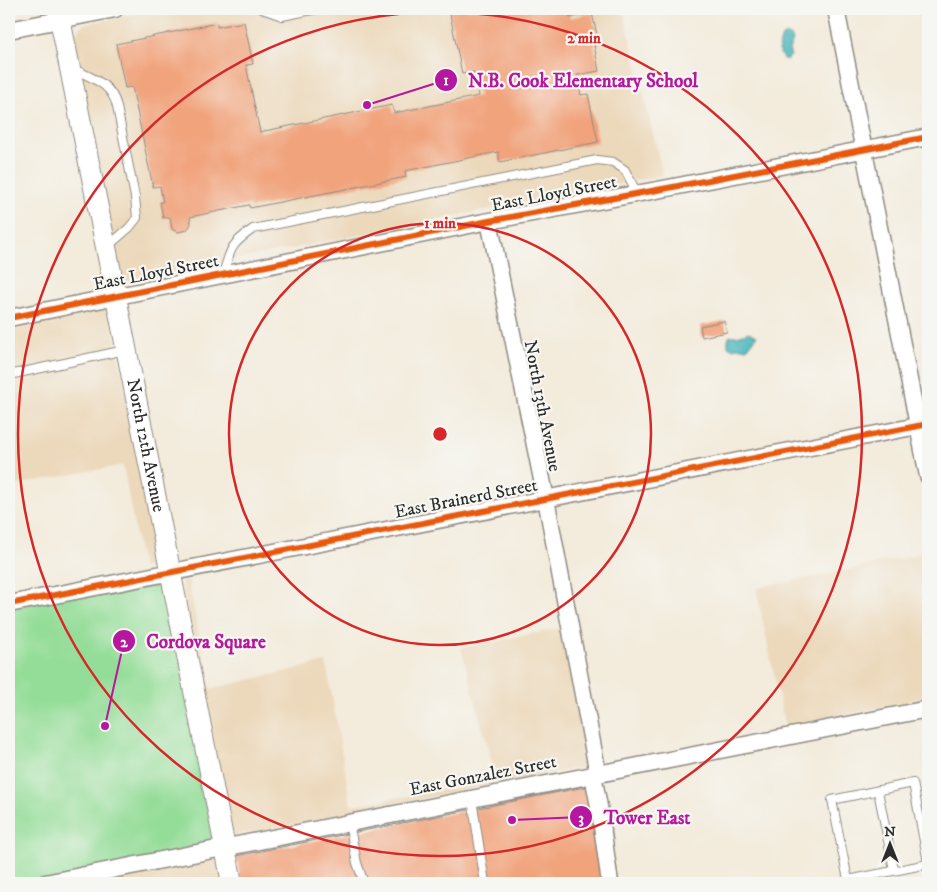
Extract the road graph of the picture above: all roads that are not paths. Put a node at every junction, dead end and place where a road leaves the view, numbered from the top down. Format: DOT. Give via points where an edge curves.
graph roads {
  1 [pos="115,9"];
  2 [pos="262,9"];
  3 [pos="317,9"];
  4 [pos="836,9"];
  5 [pos="59,14"];
  6 [pos="9,30"];
  7 [pos="70,67"];
  8 [pos="928,137"];
  9 [pos="864,149"];
  10 [pos="637,194"];
  11 [pos="489,221"];
  12 [pos="106,247"];
  13 [pos="223,275"];
  14 [pos="116,296"];
  15 [pos="9,318"];
  16 [pos="127,350"];
  17 [pos="9,375"];
  18 [pos="923,425"];
  19 [pos="928,476"];
  20 [pos="546,499"];
  21 [pos="170,572"];
  22 [pos="9,604"];
  23 [pos="928,709"];
  24 [pos="596,774"];
  25 [pos="878,791"];
  26 [pos="472,799"];
  27 [pos="349,823"];
  28 [pos="926,838"];
  29 [pos="225,848"];
  30 [pos="928,863"];
  31 [pos="894,870"];
  32 [pos="363,882"];
  33 [pos="45,883"];
  34 [pos="232,883"];
  35 [pos="484,883"];
  36 [pos="610,883"];
  1 -- 5 [label="street"];
  2 -- 3 [label="lane" via="282,16"];
  4 -- 9 [label="street"];
  5 -- 6 [label="street"];
  5 -- 7 [label="street, North 12th Avenue"];
  7 -- 12 [label="street, North 12th Avenue"];
  7 -- 12 [label="lane" via="107,87 115,99 136,218 130,228"];
  8 -- 9 [label="street, East Lloyd Street"];
  9 -- 10 [label="street, East Lloyd Street"];
  9 -- 18 [label="street"];
  10 -- 11 [label="street, East Lloyd Street"];
  10 -- 13 [label="lane" via="625,170 613,162 597,160 253,229 238,240 229,253"];
  11 -- 13 [label="street, East Lloyd Street"];
  11 -- 20 [label="street, North 13th Avenue"];
  12 -- 14 [label="street, North 12th Avenue"];
  13 -- 14 [label="street, East Lloyd Street"];
  14 -- 15 [label="street, East Lloyd Street"];
  14 -- 16 [label="street, North 12th Avenue"];
  16 -- 17 [label="lane"];
  16 -- 21 [label="street, North 12th Avenue"];
  18 -- 19 [label="street"];
  18 -- 20 [label="street, East Brainerd Street"];
  20 -- 21 [label="street, East Brainerd Street"];
  20 -- 24 [label="street, North 13th Avenue"];
  21 -- 22 [label="street, East Brainerd Street"];
  21 -- 29 [label="street, North 12th Avenue"];
  23 -- 24 [label="street, East Gonzalez Street"];
  24 -- 26 [label="street, East Gonzalez Street"];
  24 -- 36 [label="street, North 13th Avenue"];
  25 -- 28 [label="lane" via="913,783"];
  25 -- 31 [label="lane"];
  25 -- 31 [label="lane" via="832,800 848,880"];
  26 -- 27 [label="street, East Gonzalez Street"];
  26 -- 35 [label="lane"];
  27 -- 29 [label="street, East Gonzalez Street"];
  27 -- 32 [label="lane"];
  28 -- 30 [label="lane"];
  29 -- 33 [label="street, East Gonzalez Street"];
  29 -- 34 [label="street, North 12th Avenue"];
  30 -- 31 [label="lane"];
}
